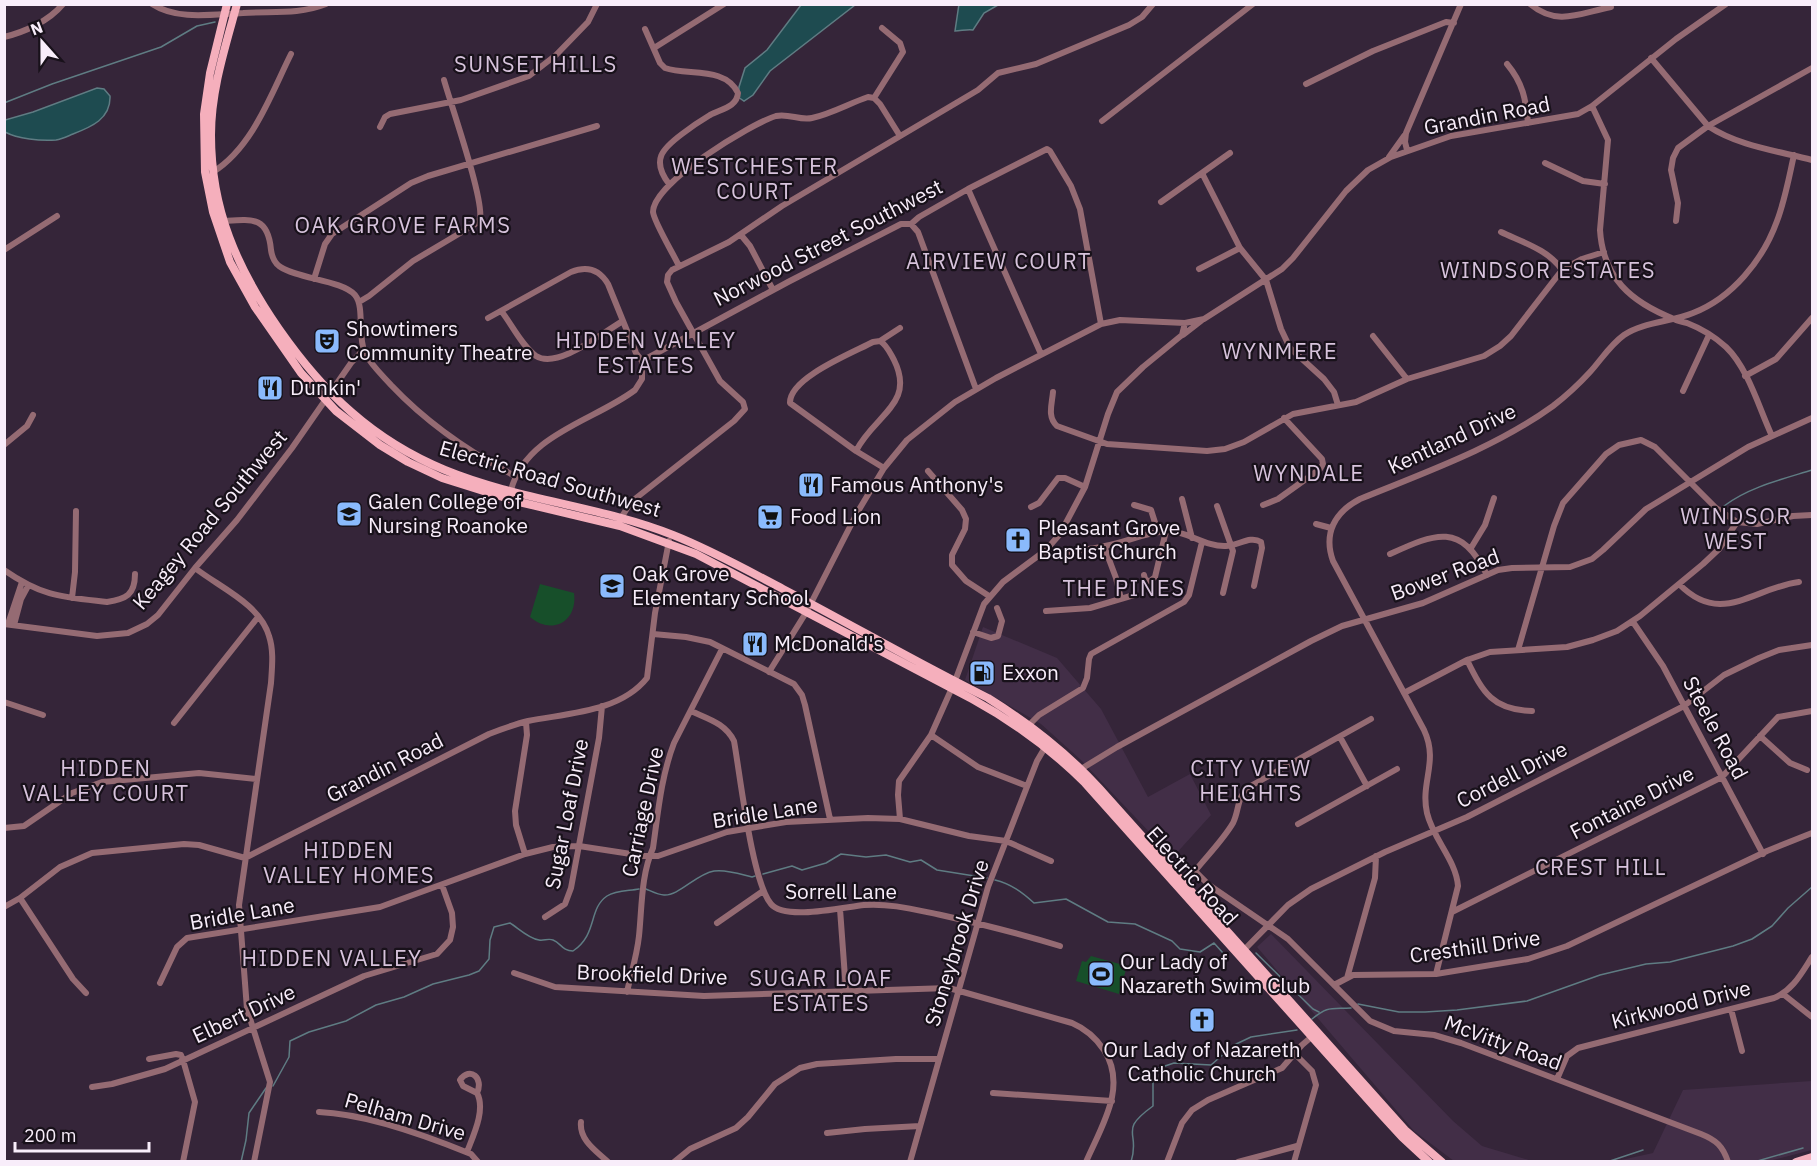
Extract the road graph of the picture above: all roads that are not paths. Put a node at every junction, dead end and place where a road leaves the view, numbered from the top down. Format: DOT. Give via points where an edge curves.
graph roads {
  1 [pos="63,4"];
  2 [pos="152,4"];
  3 [pos="237,4"];
  4 [pos="326,4"];
  5 [pos="597,4"];
  6 [pos="724,4"];
  7 [pos="1153,4"];
  8 [pos="1253,4"];
  9 [pos="1461,4"];
  10 [pos="1530,4"];
  11 [pos="1726,4"];
  12 [pos="1611,7"];
  13 [pos="229,11"];
  14 [pos="1454,23"];
  15 [pos="882,28"];
  16 [pos="645,29"];
  17 [pos="4,37"];
  18 [pos="654,48"];
  19 [pos="291,54"];
  20 [pos="1652,58"];
  21 [pos="1507,64"];
  22 [pos="1812,68"];
  23 [pos="444,80"];
  24 [pos="1306,84"];
  25 [pos="874,98"];
  26 [pos="451,102"];
  27 [pos="1592,106"];
  28 [pos="1102,121"];
  29 [pos="1528,123"];
  30 [pos="597,126"];
  31 [pos="1708,126"];
  32 [pos="380,127"];
  33 [pos="1406,133"];
  34 [pos="900,135"];
  35 [pos="1407,150"];
  36 [pos="1230,153"];
  37 [pos="1794,155"];
  38 [pos="1389,158"];
  39 [pos="1812,160"];
  40 [pos="1545,163"];
  41 [pos="469,164"];
  42 [pos="213,172"];
  43 [pos="1202,173"];
  44 [pos="669,184"];
  45 [pos="1605,184"];
  46 [pos="968,189"];
  47 [pos="1161,202"];
  48 [pos="57,216"];
  49 [pos="223,221"];
  50 [pos="1676,221"];
  51 [pos="911,224"];
  52 [pos="1501,232"];
  53 [pos="741,235"];
  54 [pos="1240,248"];
  55 [pos="4,250"];
  56 [pos="1604,252"];
  57 [pos="679,266"];
  58 [pos="1199,269"];
  59 [pos="1562,270"];
  60 [pos="314,279"];
  61 [pos="1266,280"];
  62 [pos="773,290"];
  63 [pos="358,302"];
  64 [pos="502,312"];
  65 [pos="488,318"];
  66 [pos="1812,318"];
  67 [pos="1204,319"];
  68 [pos="1675,320"];
  69 [pos="623,321"];
  70 [pos="1185,323"];
  71 [pos="1101,324"];
  72 [pos="900,328"];
  73 [pos="694,332"];
  74 [pos="1709,335"];
  75 [pos="1373,336"];
  76 [pos="1180,337"];
  77 [pos="880,341"];
  78 [pos="364,349"];
  79 [pos="1041,354"];
  80 [pos="642,361"];
  81 [pos="1745,376"];
  82 [pos="1407,379"];
  83 [pos="976,389"];
  84 [pos="1683,391"];
  85 [pos="1053,392"];
  86 [pos="328,398"];
  87 [pos="1338,405"];
  88 [pos="33,415"];
  89 [pos="1284,418"];
  90 [pos="1812,418"];
  91 [pos="1772,436"];
  92 [pos="1101,442"];
  93 [pos="4,445"];
  94 [pos="856,451"];
  95 [pos="884,468"];
  96 [pos="928,471"];
  97 [pos="515,476"];
  98 [pos="1690,482"];
  99 [pos="1085,487"];
  100 [pos="511,490"];
  101 [pos="1494,498"];
  102 [pos="1182,499"];
  103 [pos="519,501"];
  104 [pos="1134,505"];
  105 [pos="1263,505"];
  106 [pos="1217,506"];
  107 [pos="1031,507"];
  108 [pos="76,511"];
  109 [pos="1812,515"];
  110 [pos="621,518"];
  111 [pos="1737,522"];
  112 [pos="1316,524"];
  113 [pos="1331,528"];
  114 [pos="1166,531"];
  115 [pos="1158,532"];
  116 [pos="1192,538"];
  117 [pos="670,539"];
  118 [pos="1202,542"];
  119 [pos="1232,545"];
  120 [pos="1104,546"];
  121 [pos="1471,548"];
  122 [pos="1040,554"];
  123 [pos="1390,554"];
  124 [pos="195,568"];
  125 [pos="1541,568"];
  126 [pos="4,570"];
  127 [pos="135,574"];
  128 [pos="1144,575"];
  129 [pos="1487,575"];
  130 [pos="1799,582"];
  131 [pos="25,584"];
  132 [pos="1679,584"];
  133 [pos="1254,586"];
  134 [pos="1224,593"];
  135 [pos="1134,595"];
  136 [pos="989,596"];
  137 [pos="72,598"];
  138 [pos="1121,599"];
  139 [pos="809,607"];
  140 [pos="997,608"];
  141 [pos="1046,611"];
  142 [pos="258,617"];
  143 [pos="1364,620"];
  144 [pos="1633,621"];
  145 [pos="9,624"];
  146 [pos="973,632"];
  147 [pos="653,634"];
  148 [pos="1812,645"];
  149 [pos="722,650"];
  150 [pos="1518,650"];
  151 [pos="1467,660"];
  152 [pos="769,672"];
  153 [pos="926,675"];
  154 [pos="954,685"];
  155 [pos="1404,693"];
  156 [pos="4,702"];
  157 [pos="602,706"];
  158 [pos="1684,706"];
  159 [pos="691,711"];
  160 [pos="1532,711"];
  161 [pos="1812,711"];
  162 [pos="43,715"];
  163 [pos="1371,719"];
  164 [pos="526,722"];
  165 [pos="174,723"];
  166 [pos="1030,724"];
  167 [pos="931,735"];
  168 [pos="1760,736"];
  169 [pos="1340,737"];
  170 [pos="1048,743"];
  171 [pos="1081,769"];
  172 [pos="1397,769"];
  173 [pos="1807,770"];
  174 [pos="1722,777"];
  175 [pos="257,779"];
  176 [pos="1027,786"];
  177 [pos="1367,786"];
  178 [pos="830,819"];
  179 [pos="900,819"];
  180 [pos="1298,824"];
  181 [pos="4,828"];
  182 [pos="748,828"];
  183 [pos="1434,833"];
  184 [pos="1812,833"];
  185 [pos="1006,841"];
  186 [pos="579,846"];
  187 [pos="525,854"];
  188 [pos="1763,854"];
  189 [pos="649,856"];
  190 [pos="1376,856"];
  191 [pos="245,858"];
  192 [pos="1051,861"];
  193 [pos="442,885"];
  194 [pos="763,891"];
  195 [pos="20,898"];
  196 [pos="4,907"];
  197 [pos="840,909"];
  198 [pos="1452,912"];
  199 [pos="545,917"];
  200 [pos="717,923"];
  201 [pos="978,923"];
  202 [pos="1270,925"];
  203 [pos="240,931"];
  204 [pos="1060,946"];
  205 [pos="1241,952"];
  206 [pos="1812,957"];
  207 [pos="514,973"];
  208 [pos="1436,974"];
  209 [pos="1347,978"];
  210 [pos="160,982"];
  211 [pos="1334,985"];
  212 [pos="846,991"];
  213 [pos="959,991"];
  214 [pos="627,992"];
  215 [pos="86,993"];
  216 [pos="1783,994"];
  217 [pos="1731,1010"];
  218 [pos="1812,1017"];
  219 [pos="252,1027"];
  220 [pos="1315,1035"];
  221 [pos="1742,1051"];
  222 [pos="1295,1054"];
  223 [pos="149,1059"];
  224 [pos="939,1059"];
  225 [pos="183,1060"];
  226 [pos="1557,1079"];
  227 [pos="92,1087"];
  228 [pos="477,1093"];
  229 [pos="993,1093"];
  230 [pos="1112,1101"];
  231 [pos="319,1112"];
  232 [pos="581,1122"];
  233 [pos="920,1126"];
  234 [pos="827,1133"];
  235 [pos="1297,1146"];
  236 [pos="467,1152"];
  237 [pos="1812,1157"];
  238 [pos="183,1161"];
  239 [pos="254,1161"];
  240 [pos="478,1161"];
  241 [pos="608,1161"];
  242 [pos="674,1161"];
  243 [pos="910,1161"];
  244 [pos="1086,1161"];
  245 [pos="1167,1161"];
  246 [pos="1238,1161"];
  247 [pos="1294,1161"];
  248 [pos="1429,1161"];
  249 [pos="1442,1161"];
  250 [pos="1728,1161"];
  251 [pos="1796,1161"];
  1 -- 17 [label="street" via="36,25"];
  2 -- 13 [label="street" via="180,14"];
  3 -- 13 [label="main road, Electric Road Southwest"];
  4 -- 13 [label="street" via="290,13"];
  5 -- 26 [label="street" via="588,22 537,71 513,83"];
  6 -- 18 [label="street"];
  7 -- 34 [label="street" via="1133,23 1111,33 1036,64 998,73 978,90"];
  8 -- 28 [label="street"];
  9 -- 14 [label="street"];
  10 -- 12 [label="street" via="1558,18"];
  11 -- 20 [label="street, Grandin Road"];
  13 -- 42 [label="main road, Electric Road Southwest" via="213,100"];
  13 -- 86 [label="main road, Electric Road Southwest" via="210,73 204,114 205,172 213,212 244,290 295,364"];
  14 -- 24 [label="street" via="1446,22 1382,47"];
  14 -- 33 [label="street"];
  15 -- 25 [label="street" via="900,43 903,52"];
  16 -- 18 [label="street"];
  18 -- 44 [label="street" via="665,68 714,76 738,93 733,104 697,123 663,150 660,167"];
  19 -- 42 [label="street" via="249,136"];
  20 -- 27 [label="street, Grandin Road"];
  20 -- 31 [label="street"];
  21 -- 29 [label="street" via="1521,85"];
  22 -- 31 [label="street"];
  23 -- 26 [label="street"];
  25 -- 34 [label="street"];
  25 -- 44 [label="street" via="813,118 772,117 717,148"];
  26 -- 32 [label="street" via="390,114"];
  26 -- 41 [label="street"];
  27 -- 29 [label="street, Grandin Road" via="1572,116"];
  27 -- 45 [label="street" via="1608,140"];
  29 -- 35 [label="street, Grandin Road" via="1457,134"];
  30 -- 41 [label="street"];
  31 -- 37 [label="street" via="1736,140"];
  31 -- 50 [label="street" via="1683,143 1673,158"];
  33 -- 35 [label="street"];
  33 -- 38 [label="street"];
  34 -- 53 [label="street"];
  35 -- 38 [label="street, Grandin Road"];
  36 -- 43 [label="street"];
  37 -- 39 [label="street"];
  37 -- 68 [label="street, Kentland Drive" via="1776,223 1753,265 1715,301"];
  38 -- 61 [label="street, Grandin Road" via="1360,178 1288,263"];
  40 -- 45 [label="street" via="1583,181"];
  41 -- 60 [label="street" via="411,183 334,232 325,244"];
  41 -- 63 [label="street" via="480,206 479,221 413,261"];
  42 -- 49 [label="main road, Electric Road Southwest"];
  43 -- 47 [label="street"];
  43 -- 54 [label="street"];
  44 -- 57 [label="street" via="656,201 654,215"];
  45 -- 56 [label="street" via="1600,230"];
  46 -- 51 [label="street, Norwood Street Southwest"];
  46 -- 71 [label="street, Norwood Street Southwest" via="1050,150 1080,209"];
  46 -- 79 [label="street"];
  48 -- 55 [label="street"];
  49 -- 60 [label="street" via="248,220 265,227 277,264"];
  49 -- 86 [label="main road, Electric Road Southwest" via="240,266 261,302"];
  51 -- 62 [label="street, Norwood Street Southwest" via="901,224"];
  51 -- 83 [label="street" via="918,232"];
  52 -- 59 [label="street" via="1543,252"];
  53 -- 57 [label="street"];
  53 -- 62 [label="street"];
  54 -- 58 [label="street"];
  54 -- 61 [label="street"];
  56 -- 59 [label="street"];
  56 -- 68 [label="street" via="1623,289"];
  57 -- 73 [label="street" via="670,272 667,282"];
  59 -- 82 [label="street" via="1500,346 1484,356"];
  60 -- 63 [label="street" via="350,291"];
  61 -- 67 [label="street, Grandin Road"];
  61 -- 87 [label="street" via="1290,348 1324,379"];
  62 -- 73 [label="street, Norwood Street Southwest"];
  63 -- 78 [label="street"];
  64 -- 65 [label="street"];
  64 -- 69 [label="street" via="536,356 545,359 571,353"];
  64 -- 69 [label="street" via="571,272 587,268 605,279"];
  66 -- 81 [label="street" via="1776,359"];
  67 -- 70 [label="street"];
  67 -- 76 [label="street"];
  68 -- 74 [label="street"];
  68 -- 113 [label="street, Kentland Drive" via="1643,326 1623,336 1578,384 1525,425 1485,447 1352,503"];
  69 -- 80 [label="street"];
  70 -- 71 [label="street" via="1128,320"];
  70 -- 76 [label="street"];
  71 -- 79 [label="street"];
  72 -- 77 [label="street"];
  73 -- 80 [label="street, Norwood Street Southwest"];
  73 -- 110 [label="street" via="720,381 744,404 744,412 631,502"];
  74 -- 81 [label="street" via="1730,351"];
  74 -- 84 [label="street"];
  75 -- 82 [label="street"];
  76 -- 92 [label="street" via="1118,393"];
  77 -- 94 [label="street" via="886,345 900,374 901,390"];
  77 -- 94 [label="street" via="802,381 793,391 790,403"];
  78 -- 86 [label="street, Keagey Road Southwest"];
  78 -- 97 [label="street" via="380,373 418,413"];
  79 -- 83 [label="street"];
  80 -- 97 [label="street" via="642,379 635,390 547,442 524,462"];
  81 -- 91 [label="street"];
  82 -- 87 [label="street" via="1366,399"];
  83 -- 95 [label="street" via="918,431"];
  85 -- 92 [label="street" via="1050,413 1055,425"];
  86 -- 100 [label="main road, Electric Road Southwest" via="411,454 458,475"];
  86 -- 103 [label="main road, Electric Road Southwest" via="365,435 421,469"];
  86 -- 124 [label="street, Keagey Road Southwest" via="237,520"];
  87 -- 89 [label="street"];
  88 -- 93 [label="street" via="27,426"];
  89 -- 92 [label="street" via="1225,449 1207,451"];
  89 -- 105 [label="street" via="1323,464 1278,499"];
  90 -- 91 [label="street, Bower Road"];
  91 -- 98 [label="street, Bower Road"];
  92 -- 99 [label="street"];
  94 -- 95 [label="street"];
  95 -- 139 [label="street"];
  96 -- 136 [label="street" via="966,519 952,555 952,566"];
  97 -- 100 [label="street"];
  98 -- 111 [label="street"];
  98 -- 125 [label="street, Bower Road" via="1646,509 1592,559 1570,567"];
  98 -- 125 [label="street" via="1658,448 1643,441 1619,445 1606,454 1563,503"];
  99 -- 107 [label="street" via="1058,478 1039,503"];
  99 -- 122 [label="street" via="1060,534"];
  100 -- 103 [label="street"];
  100 -- 110 [label="main road, Electric Road Southwest"];
  101 -- 121 [label="street" via="1485,525"];
  102 -- 116 [label="street"];
  103 -- 117 [label="main road, Electric Road Southwest"];
  104 -- 115 [label="street" via="1151,510"];
  106 -- 119 [label="street"];
  108 -- 137 [label="street"];
  109 -- 111 [label="street" via="1757,524"];
  110 -- 117 [label="main road, Electric Road Southwest"];
  111 -- 132 [label="street" via="1719,549"];
  112 -- 113 [label="street"];
  113 -- 143 [label="street" via="1331,554"];
  114 -- 115 [label="street"];
  114 -- 116 [label="street"];
  114 -- 128 [label="street" via="1155,578 1149,582"];
  115 -- 120 [label="street"];
  116 -- 118 [label="street"];
  117 -- 139 [label="main road, Electric Road Southwest" via="724,558"];
  117 -- 147 [label="street, Grandin Road"];
  118 -- 119 [label="street"];
  118 -- 166 [label="street" via="1185,602 1091,654 1083,688"];
  119 -- 133 [label="street" via="1251,539 1261,542"];
  119 -- 134 [label="street"];
  120 -- 122 [label="street"];
  120 -- 138 [label="street"];
  121 -- 123 [label="street" via="1456,538 1438,536"];
  121 -- 129 [label="street"];
  122 -- 136 [label="street"];
  124 -- 142 [label="street"];
  124 -- 145 [label="street, Keagey Road Southwest" via="154,618 128,633 98,636"];
  125 -- 129 [label="street, Bower Road" via="1512,568"];
  125 -- 150 [label="street"];
  126 -- 131 [label="street"];
  127 -- 137 [label="street" via="133,590 123,597 107,602"];
  129 -- 143 [label="street, Bower Road" via="1417,605"];
  130 -- 132 [label="street" via="1724,605 1697,599"];
  131 -- 137 [label="street"];
  131 -- 145 [label="street"];
  132 -- 144 [label="street"];
  135 -- 138 [label="street"];
  136 -- 146 [label="street"];
  138 -- 141 [label="street" via="1081,610"];
  139 -- 152 [label="street"];
  139 -- 153 [label="main road, Electric Road Southwest"];
  139 -- 154 [label="main road, Electric Road Southwest"];
  140 -- 146 [label="street" via="1002,621 998,636 990,638"];
  142 -- 165 [label="street"];
  142 -- 175 [label="street" via="269,636 272,666"];
  143 -- 155 [label="street"];
  143 -- 171 [label="street, Bower Road" via="1311,641"];
  144 -- 150 [label="street" via="1581,644"];
  144 -- 158 [label="street, Steele Road" via="1653,648"];
  146 -- 154 [label="street"];
  147 -- 149 [label="street" via="710,642"];
  147 -- 157 [label="street, Grandin Road" via="647,678 633,692"];
  148 -- 158 [label="street, Cordell Drive" via="1779,650 1759,658 1724,675"];
  149 -- 152 [label="street"];
  149 -- 159 [label="street, Carriage Drive"];
  150 -- 151 [label="street" via="1490,652"];
  151 -- 155 [label="street"];
  151 -- 160 [label="street" via="1493,701 1515,710"];
  152 -- 178 [label="street" via="794,684 802,695"];
  153 -- 154 [label="main road, Electric Road"];
  154 -- 166 [label="main road, Electric Road" via="988,698"];
  154 -- 167 [label="street"];
  154 -- 170 [label="main road, Electric Road"];
  155 -- 183 [label="street" via="1430,744 1431,766 1425,796"];
  156 -- 162 [label="street"];
  157 -- 164 [label="street, Grandin Road"];
  157 -- 186 [label="street, Sugar Loaf Drive"];
  158 -- 174 [label="street, Steele Road"];
  158 -- 183 [label="street, Cordell Drive"];
  159 -- 182 [label="street, Sorrell Lane" via="722,725 734,741"];
  159 -- 189 [label="street, Carriage Drive" via="668,758"];
  161 -- 168 [label="street, Fontaine Drive" via="1778,717"];
  163 -- 169 [label="street"];
  164 -- 187 [label="street" via="515,811"];
  164 -- 191 [label="street, Grandin Road" via="476,740"];
  166 -- 170 [label="main road, Electric Road"];
  167 -- 176 [label="street" via="978,767"];
  167 -- 179 [label="street" via="899,781"];
  168 -- 173 [label="street" via="1790,763"];
  168 -- 174 [label="street, Fontaine Drive"];
  169 -- 177 [label="street"];
  169 -- 202 [label="street, McVitty Road" via="1248,788 1240,796 1231,826 1195,871 1209,885"];
  170 -- 171 [label="main road, Electric Road"];
  170 -- 176 [label="street, Stoneybrook Drive"];
  170 -- 205 [label="main road, Electric Road"];
  171 -- 205 [label="main road, Electric Road"];
  172 -- 177 [label="street"];
  174 -- 188 [label="street, Steele Road"];
  174 -- 198 [label="street, Fontaine Drive"];
  175 -- 181 [label="street" via="199,773 102,782 72,793 24,826"];
  175 -- 191 [label="street"];
  176 -- 185 [label="street, Stoneybrook Drive"];
  177 -- 180 [label="street"];
  178 -- 179 [label="street, Bridle Lane"];
  178 -- 182 [label="street, Bridle Lane"];
  179 -- 185 [label="street, Bridle Lane" via="969,837"];
  182 -- 189 [label="street, Bridle Lane"];
  182 -- 194 [label="street, Sorrell Lane"];
  183 -- 190 [label="street, Cordell Drive"];
  183 -- 198 [label="street" via="1458,882"];
  184 -- 188 [label="street, Cresthill Drive"];
  185 -- 192 [label="street, Bridle Lane"];
  185 -- 201 [label="street, Stoneybrook Drive"];
  186 -- 187 [label="street, Bridle Lane"];
  186 -- 189 [label="street, Bridle Lane"];
  186 -- 199 [label="street, Sugar Loaf Drive" via="568,900"];
  187 -- 193 [label="street, Bridle Lane"];
  188 -- 208 [label="street, Cresthill Drive" via="1559,950"];
  189 -- 214 [label="street, Carriage Drive" via="639,940"];
  190 -- 202 [label="street, Cordell Drive" via="1300,896"];
  190 -- 209 [label="street" via="1375,878"];
  191 -- 195 [label="street" via="195,844 103,851 60,867"];
  191 -- 203 [label="street"];
  193 -- 203 [label="street, Bridle Lane" via="380,907"];
  193 -- 219 [label="street, Elbert Drive" via="453,927 442,950 364,976"];
  194 -- 197 [label="street, Sorrell Lane" via="773,907 787,912"];
  194 -- 200 [label="street"];
  195 -- 196 [label="street"];
  195 -- 215 [label="street"];
  197 -- 201 [label="street, Sorrell Lane" via="900,906"];
  197 -- 212 [label="street"];
  198 -- 208 [label="street"];
  201 -- 204 [label="street, Sorrell Lane"];
  201 -- 213 [label="street, Stoneybrook Drive"];
  202 -- 205 [label="street, Cordell Drive"];
  202 -- 211 [label="street, McVitty Road"];
  203 -- 210 [label="street, Bridle Lane" via="183,941"];
  203 -- 219 [label="street"];
  205 -- 220 [label="main road, Electric Road"];
  206 -- 216 [label="street, Kirkwood Drive"];
  207 -- 214 [label="street, Brookfield Drive" via="555,987"];
  208 -- 209 [label="street, Cresthill Drive" via="1363,974"];
  209 -- 211 [label="street, Cresthill Drive"];
  211 -- 226 [label="street, McVitty Road" via="1364,1015 1386,1029 1443,1037"];
  212 -- 213 [label="street, Brookfield Drive"];
  212 -- 214 [label="street, Brookfield Drive" via="704,996"];
  213 -- 224 [label="street, Stoneybrook Drive"];
  213 -- 230 [label="street, Brookfield Drive" via="1072,1023 1090,1033 1107,1054 1113,1070"];
  216 -- 217 [label="street, Kirkwood Drive"];
  216 -- 218 [label="street"];
  217 -- 221 [label="street"];
  217 -- 226 [label="street, Kirkwood Drive" via="1578,1048 1567,1056"];
  219 -- 225 [label="street, Elbert Drive"];
  219 -- 239 [label="street" via="270,1082"];
  220 -- 222 [label="street"];
  220 -- 248 [label="main road, Electric Road" via="1402,1137"];
  220 -- 249 [label="main road, Electric Road" via="1405,1130"];
  222 -- 235 [label="street" via="1316,1080"];
  222 -- 245 [label="street" via="1276,1072 1192,1110 1182,1123"];
  223 -- 225 [label="street" via="176,1054"];
  224 -- 233 [label="street, Stoneybrook Drive"];
  224 -- 242 [label="street" via="800,1068 775,1084 736,1128 690,1149"];
  225 -- 227 [label="street, Elbert Drive" via="151,1074"];
  225 -- 238 [label="street" via="195,1102"];
  226 -- 250 [label="street, McVitty Road" via="1714,1140 1721,1145"];
  228 -- 236 [label="street" via="479,1114"];
  229 -- 230 [label="street"];
  230 -- 244 [label="street"];
  231 -- 236 [label="street, Pelham Drive" via="351,1114"];
  232 -- 241 [label="street" via="586,1141"];
  233 -- 234 [label="street"];
  233 -- 243 [label="street, Stoneybrook Drive"];
  235 -- 246 [label="street"];
  235 -- 247 [label="street"];
  236 -- 240 [label="street, Pelham Drive"];
  237 -- 251 [label="main road"];
}
